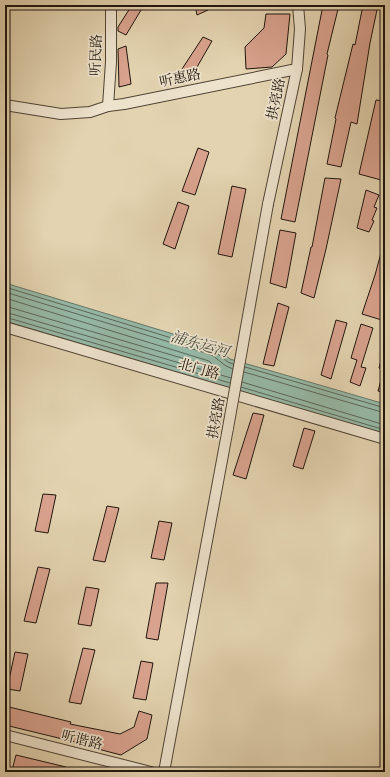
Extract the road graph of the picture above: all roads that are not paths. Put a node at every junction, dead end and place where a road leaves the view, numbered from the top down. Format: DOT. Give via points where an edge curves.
graph roads {
  1 [pos="111,5"];
  2 [pos="298,5"];
  3 [pos="297,69"];
  4 [pos="5,105"];
  5 [pos="108,106"];
  6 [pos="5,327"];
  7 [pos="385,439"];
  8 [pos="5,735"];
  9 [pos="152,772"];
  10 [pos="164,772"];
  1 -- 5 [label="street, 听民路"];
  2 -- 3 [label="street" via="300,29"];
  3 -- 5 [label="street, 听惠路"];
  3 -- 10 [label="street, 拱亮路, bridge" via="268,204"];
  4 -- 5 [label="street, 听惠路" via="61,114 90,112"];
  6 -- 7 [label="street, 北门路"];
  8 -- 9 [label="street, 听谐路"];
}
